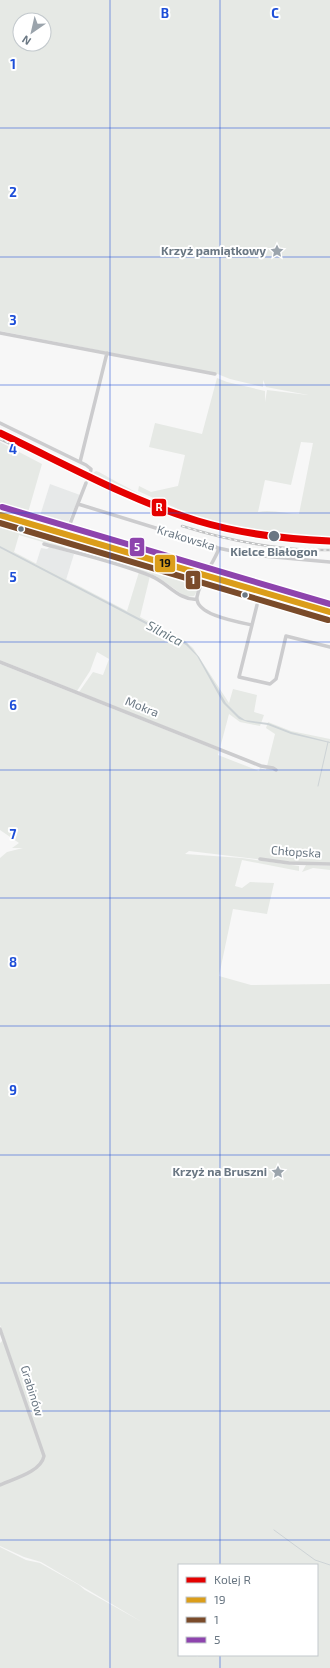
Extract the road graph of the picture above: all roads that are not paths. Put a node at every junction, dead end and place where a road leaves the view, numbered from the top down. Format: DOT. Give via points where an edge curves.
graph roads {
  1 [pos="0,333"];
  2 [pos="108,353"];
  3 [pos="215,374"];
  4 [pos="0,423"];
  5 [pos="80,462"];
  6 [pos="90,475"];
  7 [pos="86,483"];
  8 [pos="78,504"];
  9 [pos="1,518"];
  10 [pos="66,534"];
  11 [pos="69,542"];
  12 [pos="44,544"];
  13 [pos="218,548"];
  14 [pos="67,551"];
  15 [pos="330,562"];
  16 [pos="205,578"];
  17 [pos="197,599"];
  18 [pos="257,605"];
  19 [pos="330,612"];
  20 [pos="330,618"];
  21 [pos="252,625"];
  22 [pos="330,647"];
  23 [pos="0,662"];
  24 [pos="276,770"];
  25 [pos="260,859"];
  26 [pos="330,864"];
  27 [pos="0,1329"];
  28 [pos="0,1485"];
  1 -- 2 [label="street"];
  2 -- 3 [label="street"];
  2 -- 5 [label="street"];
  4 -- 5 [label="street"];
  5 -- 6 [label="street" via="91,468"];
  7 -- 8 [label="street"];
  8 -- 10 [label="street"];
  8 -- 13 [label="street, Krakowska"];
  9 -- 10 [label="main road"];
  9 -- 11 [label="main road"];
  10 -- 16 [label="main road"];
  11 -- 14 [label="street"];
  11 -- 16 [label="main road"];
  12 -- 14 [label="street"];
  13 -- 15 [label="street, Krakowska" via="251,555"];
  13 -- 16 [label="street"];
  14 -- 17 [label="street" via="151,576 183,597"];
  16 -- 17 [label="street"];
  16 -- 19 [label="main road"];
  16 -- 20 [label="main road"];
  17 -- 21 [label="street" via="203,610"];
  18 -- 21 [label="street"];
  21 -- 22 [label="street" via="239,677 273,683 286,636"];
  23 -- 24 [label="street, Mokra"];
  25 -- 26 [label="street, Chłopska"];
  27 -- 28 [label="street, Grabinów" via="43,1459 35,1468"];
}
